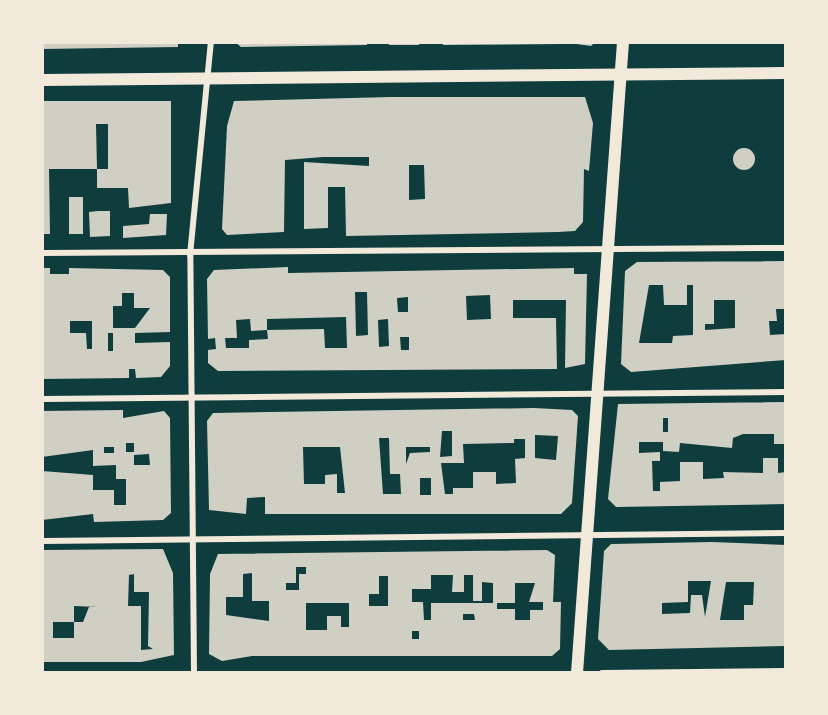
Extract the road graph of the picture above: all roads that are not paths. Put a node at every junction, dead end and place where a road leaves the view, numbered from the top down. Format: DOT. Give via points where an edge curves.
graph roads {
  1 [pos="211,42"];
  2 [pos="623,42"];
  3 [pos="786,72"];
  4 [pos="620,74"];
  5 [pos="208,78"];
  6 [pos="42,80"];
  7 [pos="786,248"];
  8 [pos="608,250"];
  9 [pos="42,253"];
  10 [pos="190,255"];
  11 [pos="786,392"];
  12 [pos="598,394"];
  13 [pos="191,397"];
  14 [pos="42,399"];
  15 [pos="786,534"];
  16 [pos="588,536"];
  17 [pos="192,540"];
  18 [pos="42,541"];
  19 [pos="786,671"];
  20 [pos="194,673"];
  21 [pos="577,673"];
  22 [pos="602,673"];
  1 -- 5 [label="street"];
  2 -- 4 [label="main road"];
  3 -- 4 [label="main road"];
  4 -- 5 [label="main road"];
  4 -- 8 [label="main road"];
  5 -- 6 [label="main road"];
  5 -- 10 [label="street"];
  7 -- 8 [label="street"];
  8 -- 10 [label="street"];
  8 -- 12 [label="main road"];
  9 -- 10 [label="street"];
  10 -- 13 [label="street"];
  11 -- 12 [label="street"];
  12 -- 13 [label="street"];
  12 -- 16 [label="main road"];
  13 -- 14 [label="street"];
  13 -- 17 [label="street"];
  15 -- 16 [label="street"];
  16 -- 17 [label="street"];
  16 -- 21 [label="main road"];
  17 -- 18 [label="street"];
  17 -- 20 [label="street"];
  19 -- 22 [label="street"];
}
